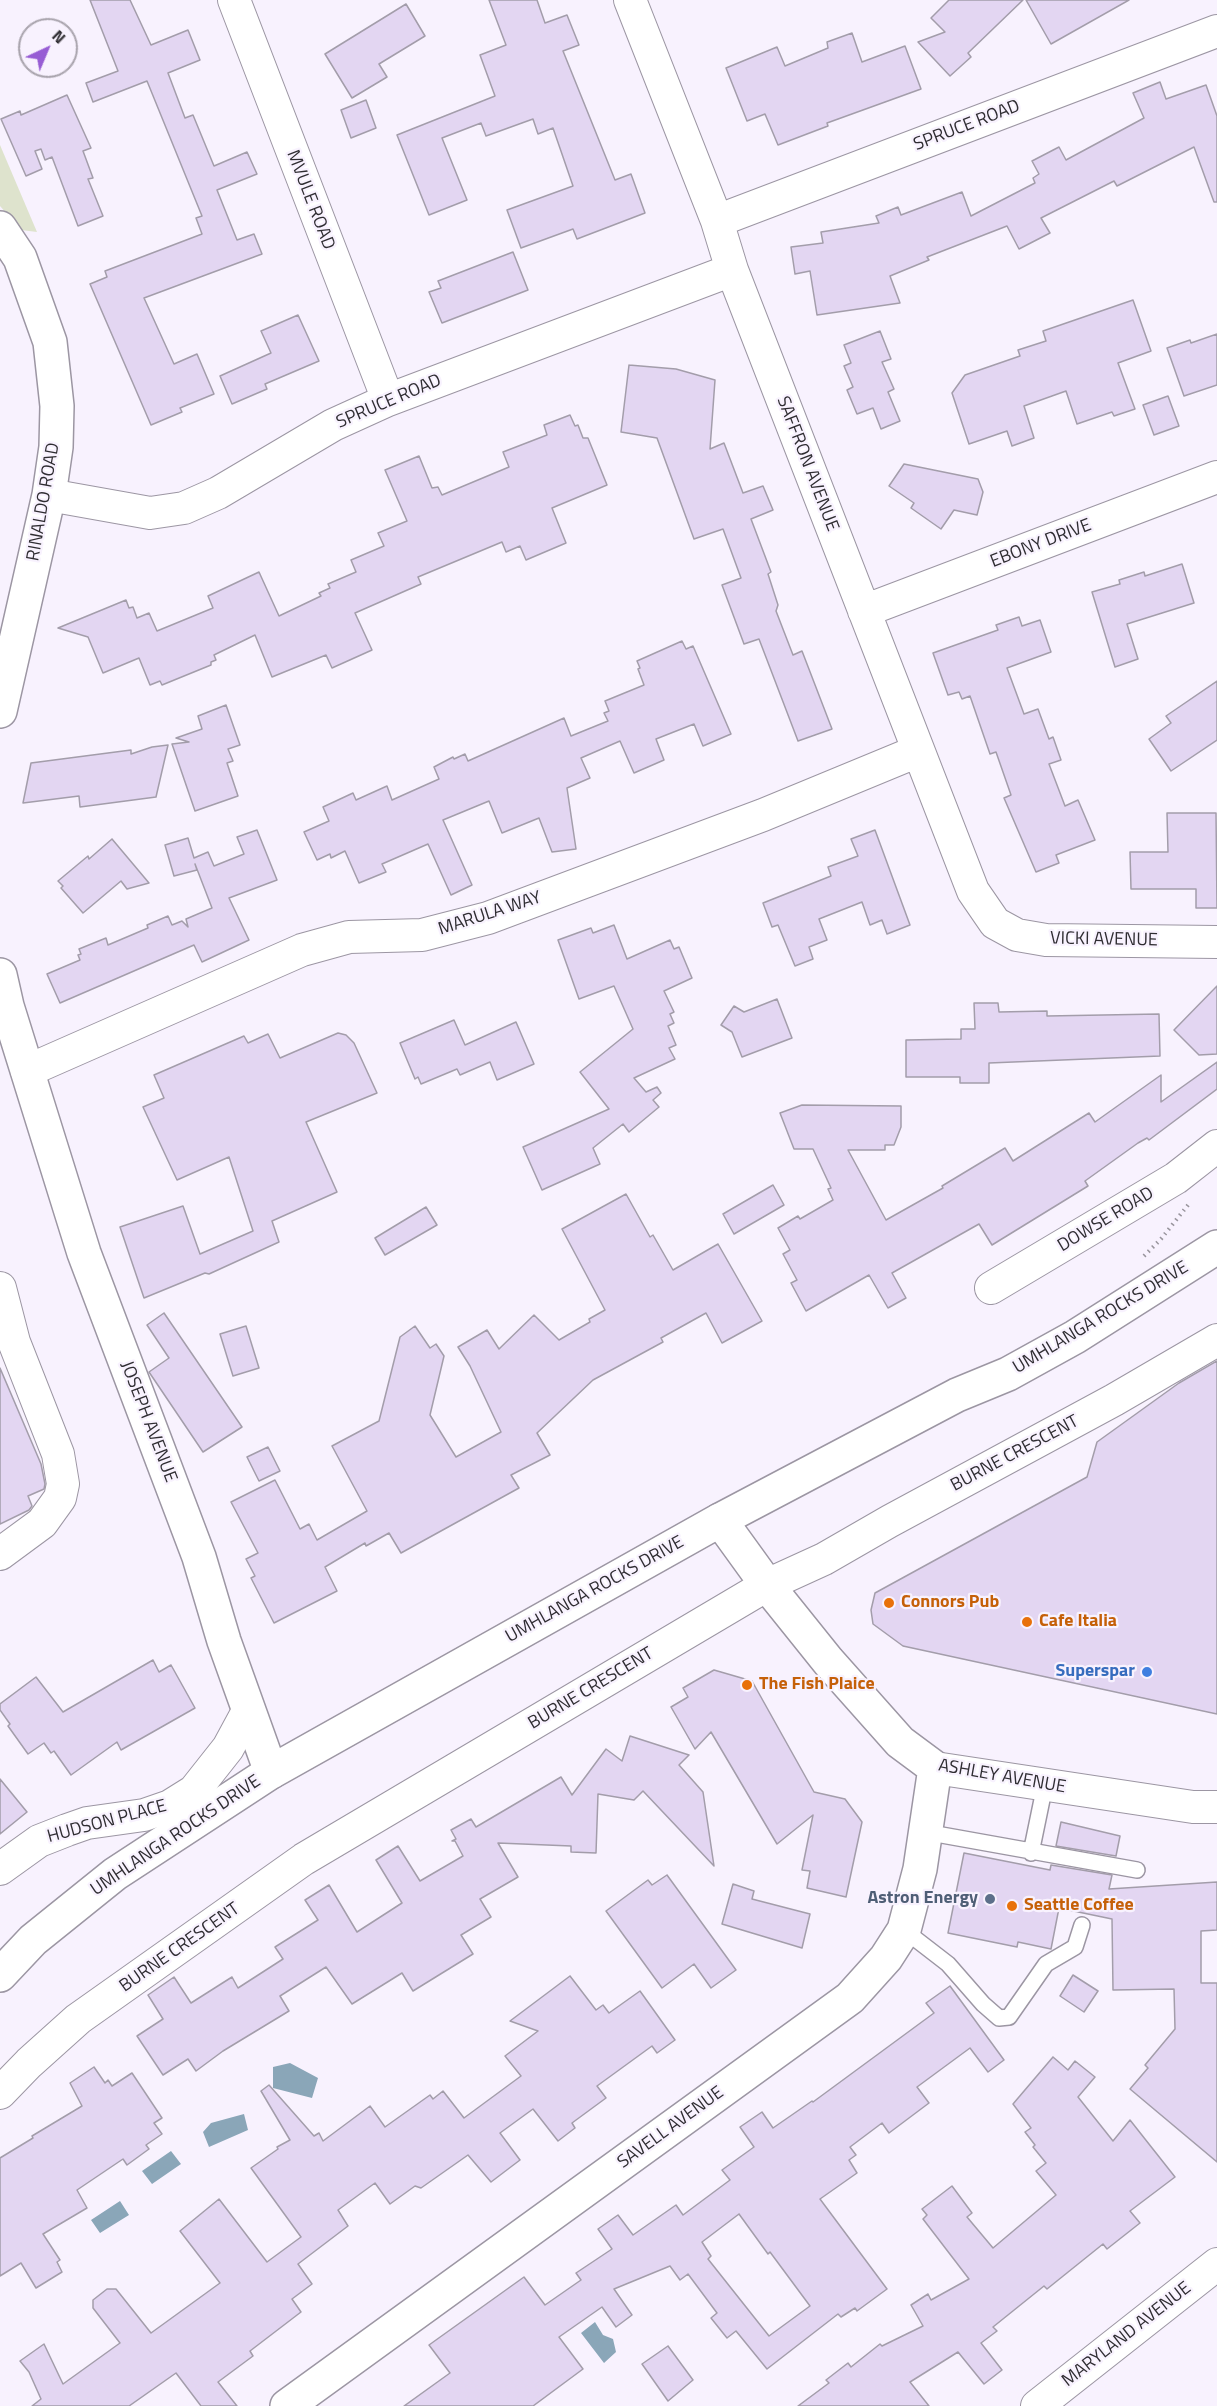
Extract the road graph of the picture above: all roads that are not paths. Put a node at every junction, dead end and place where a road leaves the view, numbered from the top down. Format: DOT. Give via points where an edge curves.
graph roads {
  1 [pos="234,0"];
  2 [pos="630,0"];
  3 [pos="1217,31"];
  4 [pos="717,221"];
  5 [pos="0,228"];
  6 [pos="732,270"];
  7 [pos="388,400"];
  8 [pos="1217,477"];
  9 [pos="49,495"];
  10 [pos="864,611"];
  11 [pos="0,711"];
  12 [pos="918,751"];
  13 [pos="995,923"];
  14 [pos="1217,942"];
  15 [pos="0,975"];
  16 [pos="27,1071"];
  17 [pos="1217,1146"];
  18 [pos="1217,1247"];
  19 [pos="0,1288"];
  20 [pos="991,1288"];
  21 [pos="1217,1340"];
  22 [pos="720,1520"];
  23 [pos="0,1554"];
  24 [pos="767,1585"];
  25 [pos="248,1711"];
  26 [pos="935,1768"];
  27 [pos="272,1772"];
  28 [pos="1045,1785"];
  29 [pos="1217,1807"];
  30 [pos="925,1832"];
  31 [pos="1031,1853"];
  32 [pos="0,1869"];
  33 [pos="1137,1870"];
  34 [pos="1082,1925"];
  35 [pos="904,1930"];
  36 [pos="0,1976"];
  37 [pos="0,2093"];
  38 [pos="1217,2264"];
  39 [pos="287,2406"];
  40 [pos="1037,2406"];
  1 -- 7 [label="street, MVULE ROAD"];
  2 -- 4 [label="street, SAFFRON AVENUE"];
  3 -- 4 [label="street, SPRUCE ROAD"];
  4 -- 6 [label="street, SAFFRON AVENUE"];
  5 -- 9 [label="street, RINALDO ROAD" via="20,258 50,342 57,406"];
  6 -- 7 [label="street, SPRUCE ROAD"];
  6 -- 10 [label="street, SAFFRON AVENUE"];
  7 -- 9 [label="street, SPRUCE ROAD" via="333,425 218,493 184,508 150,513"];
  8 -- 10 [label="street, EBONY DRIVE"];
  9 -- 11 [label="street, RINALDO ROAD"];
  10 -- 12 [label="street, SAFFRON AVENUE"];
  12 -- 13 [label="street, SAFFRON AVENUE" via="973,891"];
  12 -- 16 [label="street, MARULA WAY" via="763,815 488,918 422,935 349,937 302,950"];
  13 -- 14 [label="street, VICKI AVENUE" via="1017,935 1046,940"];
  15 -- 16 [label="street"];
  16 -- 25 [label="street, JOSEPH AVENUE" via="84,1253 198,1557"];
  17 -- 20 [label="street, DOWSE ROAD" via="1166,1184"];
  18 -- 22 [label="street, UMHLANGA ROCKS DRIVE" via="1075,1337"];
  19 -- 23 [label="street" via="14,1342 58,1454 63,1484 60,1497 42,1523"];
  21 -- 24 [label="street, BURNE CRESCENT" via="824,1559"];
  22 -- 24 [label="street, ASHLEY AVENUE"];
  22 -- 27 [label="street, UMHLANGA ROCKS DRIVE"];
  24 -- 26 [label="street, ASHLEY AVENUE" via="900,1742"];
  24 -- 37 [label="street, BURNE CRESCENT" via="304,1859 78,2019"];
  25 -- 27 [label="street, JOSEPH AVENUE"];
  25 -- 32 [label="street, HUDSON PLACE" via="228,1748 195,1791 144,1815 87,1824 39,1841"];
  26 -- 28 [label="street, ASHLEY AVENUE"];
  26 -- 30 [label="street, SAVELL AVENUE"];
  27 -- 36 [label="street, UMHLANGA ROCKS DRIVE" via="115,1874 33,1940"];
  28 -- 29 [label="street, ASHLEY AVENUE" via="1193,1807"];
  28 -- 31 [label="lane"];
  30 -- 31 [label="lane"];
  30 -- 35 [label="street, SAVELL AVENUE"];
  31 -- 33 [label="lane"];
  34 -- 35 [label="lane" via="1075,1947 1046,1964 1009,2017 999,2018 948,1964"];
  35 -- 39 [label="street, SAVELL AVENUE" via="886,1958 850,1998"];
  38 -- 40 [label="street, MARYLAND AVENUE"];
}
